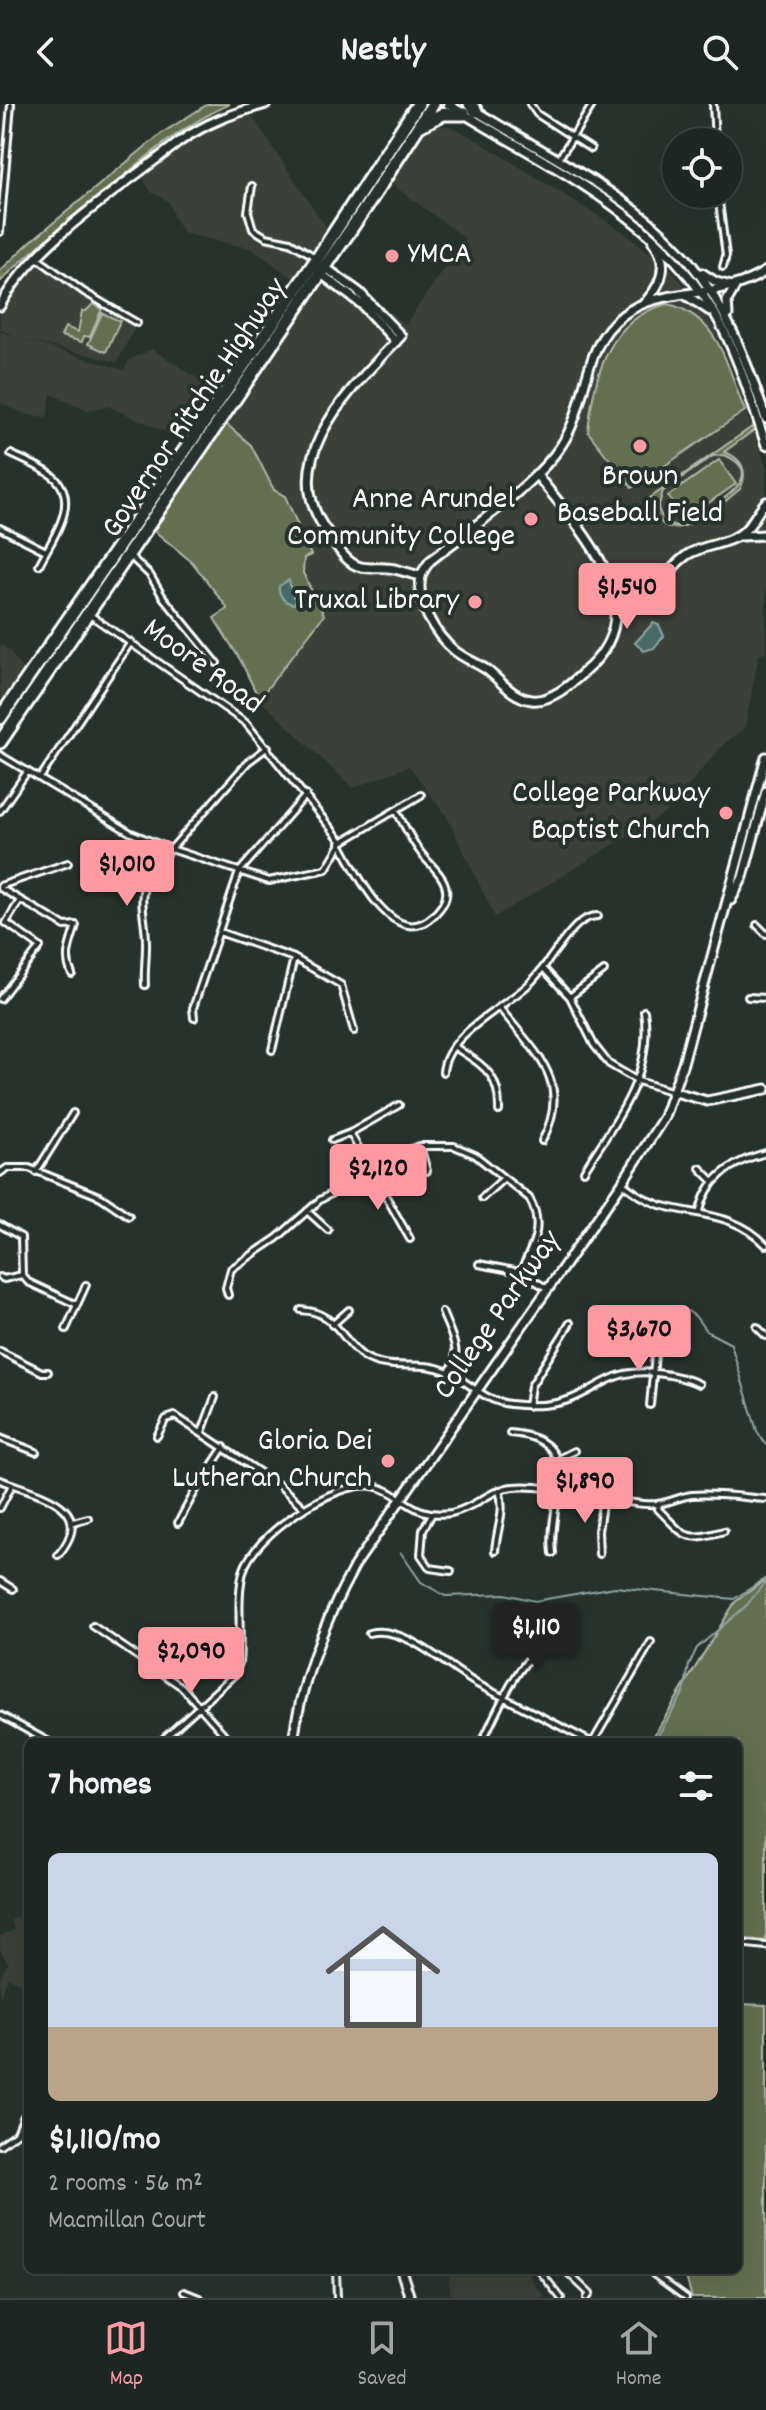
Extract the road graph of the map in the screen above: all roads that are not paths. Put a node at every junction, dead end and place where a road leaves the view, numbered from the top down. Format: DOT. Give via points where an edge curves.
graph roads {
  1 [pos="11,104"];
  2 [pos="266,104"];
  3 [pos="418,104"];
  4 [pos="433,104"];
  5 [pos="448,104"];
  6 [pos="530,104"];
  7 [pos="593,104"];
  8 [pos="713,104"];
  9 [pos="469,108"];
  10 [pos="418,127"];
  11 [pos="714,128"];
  12 [pos="572,137"];
  13 [pos="591,149"];
  14 [pos="555,164"];
  15 [pos="252,186"];
  16 [pos="720,208"];
  17 [pos="641,227"];
  18 [pos="0,232"];
  19 [pos="35,257"];
  20 [pos="689,261"];
  21 [pos="320,266"];
  22 [pos="723,267"];
  23 [pos="766,271"];
  24 [pos="735,287"];
  25 [pos="4,290"];
  26 [pos="706,293"];
  27 [pos="685,295"];
  28 [pos="647,300"];
  29 [pos="0,306"];
  30 [pos="715,314"];
  31 [pos="137,323"];
  32 [pos="734,332"];
  33 [pos="766,419"];
  34 [pos="766,445"];
  35 [pos="11,454"];
  36 [pos="536,474"];
  37 [pos="765,501"];
  38 [pos="0,528"];
  39 [pos="766,535"];
  40 [pos="738,536"];
  41 [pos="46,551"];
  42 [pos="128,555"];
  43 [pos="39,565"];
  44 [pos="109,571"];
  45 [pos="421,576"];
  46 [pos="616,607"];
  47 [pos="87,613"];
  48 [pos="131,642"];
  49 [pos="217,663"];
  50 [pos="0,718"];
  51 [pos="0,742"];
  52 [pos="268,747"];
  53 [pos="0,755"];
  54 [pos="766,757"];
  55 [pos="27,772"];
  56 [pos="40,778"];
  57 [pos="766,791"];
  58 [pos="306,795"];
  59 [pos="421,795"];
  60 [pos="396,810"];
  61 [pos="0,811"];
  62 [pos="758,819"];
  63 [pos="341,842"];
  64 [pos="742,842"];
  65 [pos="171,849"];
  66 [pos="68,863"];
  67 [pos="239,872"];
  68 [pos="743,877"];
  69 [pos="0,887"];
  70 [pos="20,900"];
  71 [pos="726,909"];
  72 [pos="598,916"];
  73 [pos="757,925"];
  74 [pos="219,932"];
  75 [pos="766,934"];
  76 [pos="294,958"];
  77 [pos="543,968"];
  78 [pos="604,971"];
  79 [pos="72,974"];
  80 [pos="145,985"];
  81 [pos="570,997"];
  82 [pos="748,997"];
  83 [pos="766,998"];
  84 [pos="0,999"];
  85 [pos="499,1007"];
  86 [pos="644,1011"];
  87 [pos="194,1018"];
  88 [pos="354,1031"];
  89 [pos="455,1047"];
  90 [pos="272,1050"];
  91 [pos="443,1072"];
  92 [pos="638,1081"];
  93 [pos="766,1089"];
  94 [pos="675,1092"];
  95 [pos="399,1105"];
  96 [pos="499,1111"];
  97 [pos="73,1113"];
  98 [pos="350,1133"];
  99 [pos="332,1140"];
  100 [pos="542,1141"];
  101 [pos="420,1146"];
  102 [pos="766,1153"];
  103 [pos="700,1168"];
  104 [pos="371,1171"];
  105 [pos="427,1171"];
  106 [pos="584,1171"];
  107 [pos="35,1172"];
  108 [pos="0,1173"];
  109 [pos="504,1178"];
  110 [pos="713,1181"];
  111 [pos="622,1183"];
  112 [pos="482,1198"];
  113 [pos="307,1211"];
  114 [pos="700,1212"];
  115 [pos="129,1216"];
  116 [pos="0,1225"];
  117 [pos="328,1230"];
  118 [pos="410,1239"];
  119 [pos="765,1241"];
  120 [pos="479,1264"];
  121 [pos="520,1272"];
  122 [pos="22,1275"];
  123 [pos="0,1277"];
  124 [pos="86,1285"];
  125 [pos="548,1289"];
  126 [pos="228,1295"];
  127 [pos="77,1305"];
  128 [pos="301,1310"];
  129 [pos="349,1310"];
  130 [pos="442,1312"];
  131 [pos="570,1323"];
  132 [pos="332,1325"];
  133 [pos="757,1327"];
  134 [pos="66,1329"];
  135 [pos="766,1336"];
  136 [pos="656,1345"];
  137 [pos="0,1351"];
  138 [pos="48,1372"];
  139 [pos="448,1372"];
  140 [pos="653,1374"];
  141 [pos="699,1384"];
  142 [pos="475,1391"];
  143 [pos="215,1397"];
  144 [pos="650,1405"];
  145 [pos="528,1406"];
  146 [pos="202,1432"];
  147 [pos="510,1433"];
  148 [pos="157,1436"];
  149 [pos="0,1438"];
  150 [pos="224,1447"];
  151 [pos="574,1451"];
  152 [pos="36,1452"];
  153 [pos="558,1459"];
  154 [pos="0,1480"];
  155 [pos="12,1485"];
  156 [pos="499,1490"];
  157 [pos="557,1490"];
  158 [pos="603,1498"];
  159 [pos="399,1499"];
  160 [pos="765,1499"];
  161 [pos="659,1504"];
  162 [pos="0,1508"];
  163 [pos="304,1508"];
  164 [pos="432,1514"];
  165 [pos="88,1518"];
  166 [pos="73,1522"];
  167 [pos="178,1523"];
  168 [pos="724,1531"];
  169 [pos="495,1551"];
  170 [pos="553,1553"];
  171 [pos="599,1554"];
  172 [pos="58,1555"];
  173 [pos="451,1571"];
  174 [pos="0,1581"];
  175 [pos="13,1589"];
  176 [pos="93,1626"];
  177 [pos="369,1633"];
  178 [pos="558,1634"];
  179 [pos="651,1642"];
  180 [pos="504,1698"];
  181 [pos="199,1706"];
  182 [pos="0,1715"];
  183 [pos="42,1738"];
  184 [pos="164,1738"];
  185 [pos="227,1738"];
  186 [pos="294,1738"];
  187 [pos="484,1738"];
  188 [pos="584,1738"];
  189 [pos="594,1738"];
  190 [pos="742,1943"];
  191 [pos="766,1946"];
  192 [pos="24,2116"];
  193 [pos="0,2145"];
  194 [pos="336,2274"];
  195 [pos="402,2274"];
  196 [pos="542,2274"];
  197 [pos="569,2274"];
  198 [pos="653,2274"];
  199 [pos="184,2292"];
  200 [pos="199,2298"];
  201 [pos="337,2298"];
  202 [pos="410,2298"];
  203 [pos="561,2298"];
  204 [pos="587,2298"];
  205 [pos="686,2298"];
  1 -- 18 [label="street"];
  2 -- 19 [label="main road" via="222,116 192,132"];
  3 -- 21 [label="highway, Governor Ritchie Highway"];
  4 -- 10 [label="highway, Governor Ritchie Highway"];
  5 -- 9 [label="main road"];
  6 -- 12 [label="street"];
  7 -- 12 [label="street"];
  8 -- 11 [label="street"];
  9 -- 10 [label="highway"];
  9 -- 14 [label="main road"];
  10 -- 21 [label="highway, Governor Ritchie Highway"];
  12 -- 13 [label="street"];
  12 -- 14 [label="street"];
  14 -- 17 [label="main road"];
  14 -- 20 [label="main road" via="631,207"];
  15 -- 21 [label="street" via="248,212 253,229 290,242"];
  16 -- 22 [label="street"];
  17 -- 26 [label="main road"];
  17 -- 28 [label="main road" via="658,248 663,269"];
  19 -- 25 [label="main road"];
  19 -- 31 [label="street"];
  20 -- 24 [label="main road" via="706,277"];
  20 -- 26 [label="main road"];
  21 -- 42 [label="highway, Governor Ritchie Highway"];
  21 -- 44 [label="highway, Governor Ritchie Highway"];
  21 -- 45 [label="main road" via="399,339 354,384 321,433 312,463 312,506 348,560 359,567 388,567"];
  23 -- 24 [label="main road"];
  24 -- 26 [label="main road"];
  24 -- 32 [label="main road" via="727,304"];
  25 -- 29 [label="main road"];
  26 -- 27 [label="main road"];
  26 -- 30 [label="main road"];
  26 -- 32 [label="main road"];
  27 -- 28 [label="main road"];
  27 -- 30 [label="main road"];
  28 -- 36 [label="main road" via="622,315 600,339 571,430"];
  30 -- 34 [label="main road"];
  32 -- 33 [label="main road"];
  35 -- 41 [label="street" via="56,479 65,496 64,515"];
  36 -- 45 [label="main road" via="430,561"];
  36 -- 46 [label="main road" via="601,560"];
  37 -- 40 [label="main road"];
  38 -- 41 [label="street"];
  39 -- 40 [label="main road"];
  40 -- 46 [label="main road" via="685,557 643,603"];
  41 -- 43 [label="street"];
  42 -- 44 [label="highway, Governor Ritchie Highway"];
  42 -- 49 [label="street" via="150,575"];
  44 -- 47 [label="highway, Governor Ritchie Highway"];
  44 -- 50 [label="highway, Governor Ritchie Highway"];
  45 -- 46 [label="main road" via="426,611 448,645 518,696 536,700 558,693 597,660 611,635"];
  47 -- 48 [label="street, Moore Road"];
  47 -- 51 [label="highway, Governor Ritchie Highway"];
  48 -- 52 [label="street, Moore Road" via="246,723"];
  48 -- 56 [label="street"];
  52 -- 58 [label="street, Moore Road"];
  52 -- 65 [label="street" via="248,762"];
  53 -- 55 [label="street"];
  54 -- 64 [label="main road, College Parkway"];
  55 -- 56 [label="street"];
  55 -- 61 [label="street"];
  56 -- 65 [label="street" via="131,833"];
  57 -- 62 [label="main road, College Parkway"];
  58 -- 63 [label="street, Moore Road"];
  58 -- 67 [label="street"];
  59 -- 60 [label="street"];
  60 -- 63 [label="street"];
  60 -- 63 [label="street, Moore Road" via="446,889 443,904 426,923 412,927 394,920 361,880"];
  62 -- 64 [label="main road" via="751,837"];
  62 -- 68 [label="main road, College Parkway"];
  63 -- 67 [label="street" via="326,869 269,881"];
  64 -- 68 [label="main road" via="747,853"];
  64 -- 71 [label="main road, College Parkway"];
  65 -- 67 [label="street"];
  65 -- 80 [label="street" via="142,888"];
  66 -- 69 [label="street"];
  67 -- 74 [label="street"];
  68 -- 71 [label="main road, College Parkway"];
  69 -- 70 [label="street"];
  70 -- 79 [label="street" via="65,926 76,925 66,963"];
  70 -- 84 [label="street" via="6,923 40,947"];
  71 -- 94 [label="main road, College Parkway"];
  72 -- 77 [label="street" via="574,928"];
  73 -- 75 [label="street"];
  74 -- 76 [label="street"];
  74 -- 87 [label="street"];
  76 -- 88 [label="street" via="341,985"];
  76 -- 90 [label="street"];
  77 -- 81 [label="street"];
  77 -- 85 [label="street"];
  78 -- 81 [label="street"];
  81 -- 92 [label="street" via="604,1058"];
  82 -- 83 [label="street"];
  85 -- 89 [label="street"];
  85 -- 100 [label="street" via="553,1082 555,1104"];
  86 -- 92 [label="street" via="646,1049"];
  89 -- 91 [label="street"];
  89 -- 96 [label="street" via="489,1070 497,1084"];
  92 -- 94 [label="street"];
  92 -- 106 [label="street"];
  93 -- 94 [label="main road" via="707,1101"];
  94 -- 111 [label="main road, College Parkway"];
  95 -- 98 [label="street"];
  97 -- 107 [label="street"];
  98 -- 99 [label="street"];
  98 -- 104 [label="street"];
  101 -- 104 [label="street"];
  101 -- 105 [label="street"];
  101 -- 109 [label="street" via="454,1146"];
  102 -- 110 [label="street" via="736,1164"];
  103 -- 110 [label="street"];
  104 -- 113 [label="street"];
  104 -- 118 [label="street"];
  107 -- 108 [label="street" via="20,1166"];
  107 -- 115 [label="street" via="101,1197"];
  109 -- 112 [label="street"];
  109 -- 121 [label="street" via="525,1192 537,1216 534,1246"];
  110 -- 114 [label="street"];
  111 -- 114 [label="street" via="654,1202"];
  111 -- 125 [label="main road, College Parkway"];
  113 -- 117 [label="street"];
  113 -- 126 [label="street" via="231,1269"];
  114 -- 119 [label="street" via="741,1225"];
  116 -- 122 [label="street" via="21,1237"];
  120 -- 121 [label="street"];
  121 -- 125 [label="street"];
  122 -- 123 [label="street"];
  122 -- 127 [label="street"];
  124 -- 127 [label="street"];
  125 -- 142 [label="main road, College Parkway"];
  127 -- 134 [label="street"];
  128 -- 132 [label="street" via="321,1314"];
  129 -- 132 [label="street"];
  130 -- 139 [label="street" via="457,1354"];
  131 -- 145 [label="street" via="534,1381"];
  132 -- 139 [label="street" via="378,1364 421,1364"];
  133 -- 135 [label="street"];
  136 -- 140 [label="street"];
  137 -- 138 [label="street"];
  139 -- 142 [label="street"];
  140 -- 141 [label="street"];
  140 -- 144 [label="street"];
  140 -- 145 [label="street" via="623,1374 568,1400"];
  142 -- 145 [label="street" via="494,1401"];
  142 -- 159 [label="main road, College Parkway"];
  143 -- 146 [label="street"];
  146 -- 148 [label="street" via="175,1416 166,1419"];
  146 -- 150 [label="street"];
  147 -- 153 [label="street" via="543,1441"];
  149 -- 152 [label="street"];
  150 -- 163 [label="street"];
  150 -- 167 [label="street"];
  151 -- 153 [label="street"];
  153 -- 157 [label="street"];
  154 -- 155 [label="street"];
  155 -- 162 [label="street"];
  155 -- 166 [label="street" via="57,1502"];
  156 -- 157 [label="street"];
  156 -- 164 [label="street" via="466,1509"];
  156 -- 169 [label="street" via="505,1507"];
  157 -- 158 [label="street"];
  157 -- 170 [label="street"];
  158 -- 161 [label="street"];
  158 -- 171 [label="street"];
  159 -- 163 [label="street" via="367,1485 333,1493"];
  159 -- 164 [label="street"];
  159 -- 186 [label="main road, College Parkway" via="355,1565 326,1622"];
  160 -- 161 [label="street" via="690,1495"];
  161 -- 168 [label="street" via="684,1535"];
  163 -- 181 [label="street" via="257,1548 246,1565 237,1670"];
  164 -- 173 [label="street" via="423,1530 421,1555 430,1568"];
  165 -- 166 [label="street"];
  166 -- 172 [label="street" via="71,1538"];
  174 -- 175 [label="street"];
  176 -- 181 [label="street" via="168,1676"];
  177 -- 180 [label="street" via="384,1632 421,1647"];
  178 -- 180 [label="street" via="527,1659"];
  179 -- 189 [label="street"];
  180 -- 187 [label="street"];
  180 -- 188 [label="street"];
  181 -- 184 [label="street"];
  181 -- 185 [label="street"];
  182 -- 183 [label="street"];
  190 -- 191 [label="street"];
  192 -- 193 [label="street" via="17,2133"];
  194 -- 201 [label="street"];
  195 -- 202 [label="main road"];
  196 -- 203 [label="street"];
  197 -- 204 [label="street" via="590,2294"];
  198 -- 205 [label="street"];
  199 -- 200 [label="street"];
}
